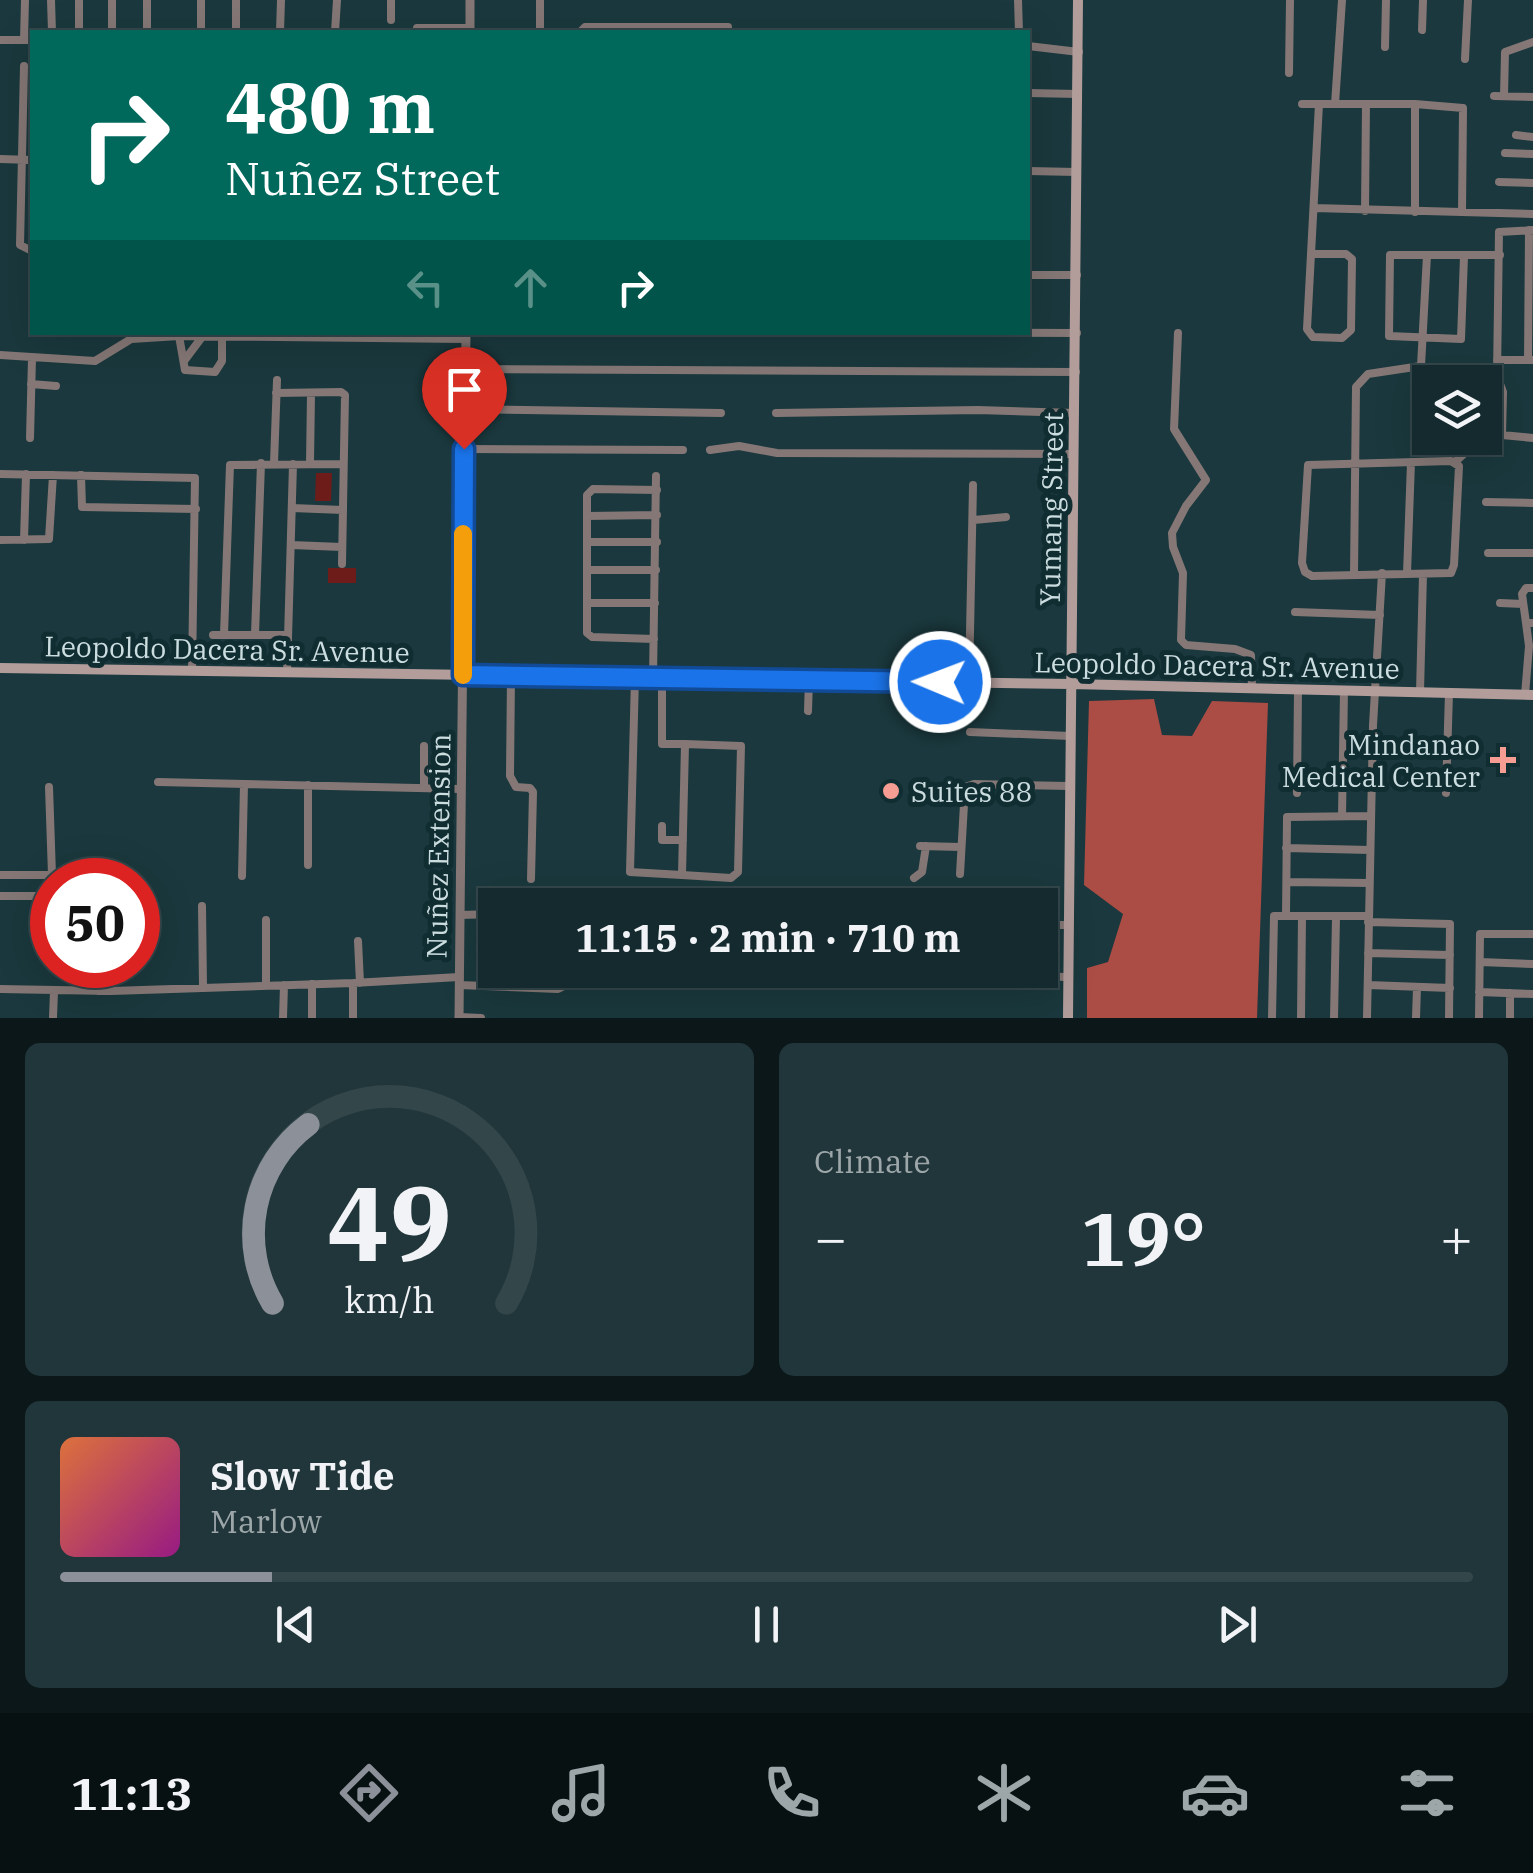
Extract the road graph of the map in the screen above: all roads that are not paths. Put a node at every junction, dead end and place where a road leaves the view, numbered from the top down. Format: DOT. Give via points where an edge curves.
graph roads {
  1 [pos="25,0"];
  2 [pos="52,0"];
  3 [pos="79,0"];
  4 [pos="112,0"];
  5 [pos="148,0"];
  6 [pos="201,0"];
  7 [pos="236,0"];
  8 [pos="280,0"];
  9 [pos="337,0"];
  10 [pos="391,0"];
  11 [pos="470,0"];
  12 [pos="540,0"];
  13 [pos="1018,0"];
  14 [pos="1078,0"];
  15 [pos="1290,0"];
  16 [pos="1342,0"];
  17 [pos="1386,0"];
  18 [pos="1423,0"];
  19 [pos="1468,0"];
  20 [pos="390,20"];
  21 [pos="728,28"];
  22 [pos="52,30"];
  23 [pos="78,30"];
  24 [pos="112,30"];
  25 [pos="147,30"];
  26 [pos="201,30"];
  27 [pos="236,30"];
  28 [pos="280,30"];
  29 [pos="335,30"];
  30 [pos="416,30"];
  31 [pos="470,30"];
  32 [pos="540,30"];
  33 [pos="582,30"];
  34 [pos="709,30"];
  35 [pos="1020,30"];
  36 [pos="1422,30"];
  37 [pos="0,40"];
  38 [pos="28,40"];
  39 [pos="1533,42"];
  40 [pos="1030,46"];
  41 [pos="1385,46"];
  42 [pos="1078,52"];
  43 [pos="1465,59"];
  44 [pos="24,66"];
  45 [pos="1289,73"];
  46 [pos="1030,93"];
  47 [pos="1078,94"];
  48 [pos="1533,97"];
  49 [pos="1302,104"];
  50 [pos="1319,104"];
  51 [pos="1336,104"];
  52 [pos="1366,104"];
  53 [pos="1415,104"];
  54 [pos="1516,135"];
  55 [pos="1533,136"];
  56 [pos="1504,153"];
  57 [pos="1533,154"];
  58 [pos="0,159"];
  59 [pos="21,160"];
  60 [pos="30,160"];
  61 [pos="1030,172"];
  62 [pos="1078,172"];
  63 [pos="1499,182"];
  64 [pos="1533,183"];
  65 [pos="1314,208"];
  66 [pos="1364,210"];
  67 [pos="1416,212"];
  68 [pos="1462,212"];
  69 [pos="1533,214"];
  70 [pos="1531,230"];
  71 [pos="30,251"];
  72 [pos="1311,254"];
  73 [pos="1427,254"];
  74 [pos="1500,255"];
  75 [pos="1464,256"];
  76 [pos="1030,275"];
  77 [pos="1077,275"];
  78 [pos="1030,333"];
  79 [pos="1076,333"];
  80 [pos="1178,333"];
  81 [pos="206,335"];
  82 [pos="246,335"];
  83 [pos="409,335"];
  84 [pos="179,336"];
  85 [pos="222,336"];
  86 [pos="466,336"];
  87 [pos="1423,339"];
  88 [pos="0,355"];
  89 [pos="32,358"];
  90 [pos="1498,360"];
  91 [pos="1531,360"];
  92 [pos="183,362"];
  93 [pos="1498,365"];
  94 [pos="465,369"];
  95 [pos="1076,372"];
  96 [pos="277,380"];
  97 [pos="32,384"];
  98 [pos="56,386"];
  99 [pos="1502,390"];
  100 [pos="276,393"];
  101 [pos="311,394"];
  102 [pos="465,409"];
  103 [pos="720,413"];
  104 [pos="776,413"];
  105 [pos="1075,413"];
  106 [pos="1502,435"];
  107 [pos="30,438"];
  108 [pos="1533,438"];
  109 [pos="464,449"];
  110 [pos="683,450"];
  111 [pos="710,450"];
  112 [pos="1074,454"];
  113 [pos="1463,455"];
  114 [pos="1411,462"];
  115 [pos="1455,462"];
  116 [pos="261,463"];
  117 [pos="1357,463"];
  118 [pos="274,464"];
  119 [pos="294,464"];
  120 [pos="310,464"];
  121 [pos="343,464"];
  122 [pos="0,474"];
  123 [pos="26,474"];
  124 [pos="53,474"];
  125 [pos="80,475"];
  126 [pos="656,476"];
  127 [pos="973,485"];
  128 [pos="657,490"];
  129 [pos="1486,502"];
  130 [pos="1533,503"];
  131 [pos="196,508"];
  132 [pos="292,508"];
  133 [pos="343,510"];
  134 [pos="657,515"];
  135 [pos="587,516"];
  136 [pos="1006,517"];
  137 [pos="974,520"];
  138 [pos="0,540"];
  139 [pos="24,540"];
  140 [pos="587,542"];
  141 [pos="657,542"];
  142 [pos="291,545"];
  143 [pos="342,547"];
  144 [pos="1488,553"];
  145 [pos="1533,553"];
  146 [pos="342,564"];
  147 [pos="587,570"];
  148 [pos="656,570"];
  149 [pos="1382,573"];
  150 [pos="1408,574"];
  151 [pos="1423,574"];
  152 [pos="1354,575"];
  153 [pos="1533,588"];
  154 [pos="656,602"];
  155 [pos="587,603"];
  156 [pos="1500,603"];
  157 [pos="1523,604"];
  158 [pos="1295,612"];
  159 [pos="1380,615"];
  160 [pos="1530,623"];
  161 [pos="213,634"];
  162 [pos="224,635"];
  163 [pos="255,635"];
  164 [pos="288,635"];
  165 [pos="654,640"];
  166 [pos="0,668"];
  167 [pos="192,671"];
  168 [pos="287,672"];
  169 [pos="463,675"];
  170 [pos="511,676"];
  171 [pos="635,678"];
  172 [pos="657,678"];
  173 [pos="809,680"];
  174 [pos="969,682"];
  175 [pos="1071,684"];
  176 [pos="1252,688"];
  177 [pos="1298,689"];
  178 [pos="1344,690"];
  179 [pos="1374,691"];
  180 [pos="1420,692"];
  181 [pos="1450,692"];
  182 [pos="1529,695"];
  183 [pos="808,712"];
  184 [pos="970,732"];
  185 [pos="1070,736"];
  186 [pos="684,744"];
  187 [pos="424,746"];
  188 [pos="158,782"];
  189 [pos="244,784"];
  190 [pos="49,786"];
  191 [pos="308,786"];
  192 [pos="1070,786"];
  193 [pos="424,788"];
  194 [pos="460,789"];
  195 [pos="1296,793"];
  196 [pos="1446,794"];
  197 [pos="1342,816"];
  198 [pos="1370,816"];
  199 [pos="662,826"];
  200 [pos="683,840"];
  201 [pos="961,847"];
  202 [pos="1286,848"];
  203 [pos="1370,850"];
  204 [pos="308,865"];
  205 [pos="960,874"];
  206 [pos="0,875"];
  207 [pos="242,876"];
  208 [pos="682,876"];
  209 [pos="532,878"];
  210 [pos="914,878"];
  211 [pos="1287,882"];
  212 [pos="1369,883"];
  213 [pos="0,896"];
  214 [pos="30,896"];
  215 [pos="202,906"];
  216 [pos="1068,911"];
  217 [pos="478,914"];
  218 [pos="460,915"];
  219 [pos="1286,915"];
  220 [pos="1302,916"];
  221 [pos="1336,916"];
  222 [pos="1368,919"];
  223 [pos="266,920"];
  224 [pos="1058,921"];
  225 [pos="1058,925"];
  226 [pos="1068,926"];
  227 [pos="1533,934"];
  228 [pos="358,942"];
  229 [pos="1368,953"];
  230 [pos="1450,955"];
  231 [pos="1480,962"];
  232 [pos="1533,964"];
  233 [pos="1058,977"];
  234 [pos="1068,977"];
  235 [pos="459,981"];
  236 [pos="357,983"];
  237 [pos="478,983"];
  238 [pos="312,984"];
  239 [pos="284,985"];
  240 [pos="1368,985"];
  241 [pos="266,986"];
  242 [pos="203,987"];
  243 [pos="1417,987"];
  244 [pos="98,988"];
  245 [pos="1450,988"];
  246 [pos="0,990"];
  247 [pos="54,991"];
  248 [pos="98,991"];
  249 [pos="1479,992"];
  250 [pos="1510,993"];
  251 [pos="1533,994"];
  252 [pos="53,1018"];
  253 [pos="283,1018"];
  254 [pos="312,1018"];
  255 [pos="353,1018"];
  256 [pos="459,1018"];
  257 [pos="481,1018"];
  258 [pos="1068,1018"];
  259 [pos="1272,1018"];
  260 [pos="1301,1018"];
  261 [pos="1334,1018"];
  262 [pos="1367,1018"];
  263 [pos="1416,1018"];
  264 [pos="1449,1018"];
  265 [pos="1479,1018"];
  266 [pos="1510,1018"];
  1 -- 38 [label="street"];
  2 -- 22 [label="street"];
  3 -- 23 [label="street"];
  4 -- 24 [label="street"];
  5 -- 25 [label="street"];
  6 -- 26 [label="street"];
  7 -- 27 [label="street"];
  8 -- 28 [label="street"];
  9 -- 29 [label="street"];
  10 -- 20 [label="street"];
  11 -- 31 [label="street"];
  12 -- 32 [label="street"];
  13 -- 35 [label="street"];
  14 -- 42 [label="main road, Yumang Street"];
  15 -- 45 [label="street"];
  16 -- 51 [label="street"];
  17 -- 41 [label="street"];
  18 -- 36 [label="street"];
  19 -- 43 [label="street"];
  21 -- 34 [label="street"];
  30 -- 31 [label="street"];
  33 -- 34 [label="street"];
  37 -- 38 [label="street"];
  39 -- 48 [label="street" via="1505,52 1499,96"];
  40 -- 42 [label="street"];
  42 -- 47 [label="main road, Yumang Street"];
  44 -- 59 [label="street"];
  46 -- 47 [label="street"];
  47 -- 62 [label="main road, Yumang Street"];
  49 -- 50 [label="street"];
  50 -- 51 [label="street"];
  50 -- 65 [label="street"];
  51 -- 52 [label="street"];
  52 -- 53 [label="street"];
  52 -- 66 [label="street"];
  53 -- 67 [label="street"];
  53 -- 68 [label="street" via="1463,108"];
  54 -- 55 [label="street"];
  56 -- 57 [label="street"];
  58 -- 59 [label="street"];
  59 -- 60 [label="street"];
  59 -- 71 [label="street" via="20,245"];
  61 -- 62 [label="street"];
  62 -- 77 [label="main road, Yumang Street"];
  63 -- 64 [label="street"];
  65 -- 66 [label="street"];
  65 -- 72 [label="street"];
  66 -- 67 [label="street"];
  67 -- 68 [label="street"];
  68 -- 69 [label="street"];
  70 -- 74 [label="street" via="1500,230"];
  70 -- 91 [label="street"];
  72 -- 72 [label="street" via="1352,259 1351,330 1342,338 1308,333"];
  73 -- 75 [label="street"];
  73 -- 87 [label="street"];
  73 -- 87 [label="street" via="1392,254 1388,261 1387,333"];
  74 -- 75 [label="street"];
  74 -- 90 [label="street"];
  75 -- 87 [label="street" via="1462,337"];
  76 -- 77 [label="street"];
  77 -- 79 [label="main road, Yumang Street"];
  78 -- 79 [label="street"];
  79 -- 95 [label="main road, Yumang Street"];
  80 -- 176 [label="street" via="1174,429 1206,480 1172,533 1183,573 1181,640 1250,655"];
  81 -- 84 [label="street"];
  81 -- 85 [label="street"];
  81 -- 92 [label="street"];
  82 -- 85 [label="street"];
  83 -- 86 [label="street"];
  84 -- 89 [label="street" via="131,340 95,361"];
  84 -- 92 [label="street"];
  85 -- 92 [label="street" via="217,371 188,371"];
  86 -- 94 [label="street, Nuñez Extension"];
  87 -- 117 [label="street" via="1421,366 1359,380"];
  88 -- 89 [label="street"];
  89 -- 97 [label="street"];
  90 -- 91 [label="street"];
  90 -- 93 [label="street"];
  94 -- 95 [label="street"];
  94 -- 102 [label="street, Nuñez Extension"];
  95 -- 105 [label="main road, Yumang Street"];
  96 -- 100 [label="street"];
  97 -- 98 [label="street"];
  97 -- 107 [label="street"];
  99 -- 106 [label="street"];
  100 -- 101 [label="street"];
  100 -- 118 [label="street"];
  101 -- 120 [label="street"];
  101 -- 121 [label="street" via="345,395"];
  102 -- 103 [label="street"];
  102 -- 109 [label="street, Nuñez Extension"];
  104 -- 105 [label="street"];
  105 -- 112 [label="main road, Yumang Street"];
  106 -- 108 [label="street"];
  109 -- 110 [label="street"];
  109 -- 169 [label="street, Nuñez Extension"];
  111 -- 112 [label="street"];
  112 -- 175 [label="main road, Yumang Street"];
  113 -- 115 [label="street"];
  114 -- 115 [label="street"];
  114 -- 117 [label="street"];
  114 -- 150 [label="street"];
  115 -- 151 [label="street" via="1454,569"];
  116 -- 118 [label="street"];
  116 -- 162 [label="street" via="230,467"];
  116 -- 163 [label="street"];
  117 -- 152 [label="street"];
  117 -- 152 [label="street" via="1307,467 1302,563 1312,576"];
  118 -- 119 [label="street"];
  119 -- 120 [label="street"];
  119 -- 132 [label="street"];
  120 -- 121 [label="street"];
  121 -- 133 [label="street"];
  122 -- 123 [label="street"];
  123 -- 124 [label="street"];
  123 -- 139 [label="street"];
  124 -- 125 [label="street"];
  124 -- 139 [label="street" via="50,537"];
  125 -- 131 [label="street" via="193,476"];
  125 -- 131 [label="street" via="82,507"];
  126 -- 128 [label="street"];
  127 -- 137 [label="street"];
  128 -- 134 [label="street"];
  128 -- 135 [label="street" via="593,489"];
  129 -- 130 [label="street"];
  131 -- 167 [label="street"];
  132 -- 133 [label="street"];
  132 -- 142 [label="street"];
  133 -- 143 [label="street"];
  134 -- 135 [label="street"];
  134 -- 141 [label="street"];
  135 -- 140 [label="street"];
  136 -- 137 [label="street"];
  137 -- 174 [label="street"];
  138 -- 139 [label="street"];
  140 -- 141 [label="street"];
  140 -- 147 [label="street"];
  141 -- 148 [label="street"];
  142 -- 143 [label="street"];
  142 -- 164 [label="street"];
  143 -- 146 [label="street"];
  144 -- 145 [label="street"];
  147 -- 148 [label="street"];
  147 -- 155 [label="street"];
  148 -- 154 [label="street"];
  149 -- 150 [label="street"];
  149 -- 152 [label="street"];
  149 -- 159 [label="street"];
  150 -- 151 [label="street"];
  151 -- 180 [label="street"];
  153 -- 157 [label="street" via="1522,592"];
  154 -- 155 [label="street"];
  154 -- 165 [label="street"];
  155 -- 165 [label="street" via="592,638"];
  156 -- 157 [label="street"];
  157 -- 160 [label="street"];
  158 -- 159 [label="street"];
  159 -- 179 [label="street"];
  160 -- 182 [label="street"];
  161 -- 162 [label="street"];
  162 -- 163 [label="street"];
  163 -- 164 [label="street"];
  164 -- 168 [label="street"];
  165 -- 172 [label="street"];
  166 -- 167 [label="main road, Leopoldo Dacera Sr. Avenue"];
  167 -- 168 [label="main road, Leopoldo Dacera Sr. Avenue"];
  168 -- 169 [label="main road, Leopoldo Dacera Sr. Avenue"];
  169 -- 170 [label="main road, Leopoldo Dacera Sr. Avenue"];
  169 -- 194 [label="street, Nuñez Extension"];
  170 -- 171 [label="main road, Leopoldo Dacera Sr. Avenue"];
  170 -- 209 [label="street" via="510,776 533,792"];
  171 -- 172 [label="main road, Leopoldo Dacera Sr. Avenue"];
  171 -- 208 [label="street" via="630,872"];
  172 -- 173 [label="main road, Leopoldo Dacera Sr. Avenue"];
  172 -- 186 [label="street" via="662,744"];
  173 -- 174 [label="main road, Leopoldo Dacera Sr. Avenue"];
  173 -- 183 [label="street"];
  174 -- 175 [label="main road, Leopoldo Dacera Sr. Avenue"];
  175 -- 176 [label="main road, Leopoldo Dacera Sr. Avenue"];
  175 -- 185 [label="main road, Yumang Street"];
  176 -- 177 [label="main road, Leopoldo Dacera Sr. Avenue"];
  177 -- 178 [label="main road, Leopoldo Dacera Sr. Avenue"];
  177 -- 195 [label="street"];
  178 -- 179 [label="main road, Leopoldo Dacera Sr. Avenue"];
  178 -- 197 [label="street"];
  179 -- 180 [label="main road, Leopoldo Dacera Sr. Avenue"];
  179 -- 198 [label="street"];
  180 -- 181 [label="main road, Leopoldo Dacera Sr. Avenue"];
  181 -- 182 [label="main road, Leopoldo Dacera Sr. Avenue"];
  181 -- 196 [label="street"];
  184 -- 185 [label="street"];
  185 -- 192 [label="main road, Yumang Street"];
  186 -- 200 [label="street"];
  186 -- 208 [label="street" via="741,746 738,872 731,878"];
  187 -- 193 [label="street"];
  188 -- 189 [label="street"];
  189 -- 191 [label="street"];
  189 -- 207 [label="street"];
  190 -- 206 [label="street" via="52,875"];
  191 -- 193 [label="street"];
  191 -- 204 [label="street"];
  192 -- 201 [label="street" via="970,784 962,791"];
  192 -- 216 [label="main road, Yumang Street"];
  193 -- 194 [label="street"];
  194 -- 218 [label="street, Nuñez Extension"];
  197 -- 198 [label="street"];
  197 -- 202 [label="street" via="1288,816"];
  198 -- 203 [label="street"];
  199 -- 200 [label="street" via="662,840"];
  200 -- 208 [label="street"];
  201 -- 205 [label="street"];
  201 -- 210 [label="street" via="923,846 922,872"];
  202 -- 203 [label="street"];
  202 -- 211 [label="street"];
  203 -- 212 [label="street"];
  211 -- 212 [label="street"];
  211 -- 219 [label="street"];
  212 -- 222 [label="street"];
  213 -- 214 [label="street"];
  215 -- 242 [label="street"];
  216 -- 224 [label="street"];
  216 -- 226 [label="main road, Yumang Street"];
  217 -- 218 [label="street"];
  218 -- 235 [label="street, Nuñez Extension"];
  219 -- 220 [label="street"];
  219 -- 259 [label="street" via="1272,919"];
  220 -- 221 [label="street"];
  220 -- 260 [label="street"];
  221 -- 222 [label="street"];
  221 -- 261 [label="street"];
  222 -- 229 [label="street"];
  222 -- 230 [label="street" via="1448,922"];
  223 -- 241 [label="street"];
  225 -- 226 [label="street"];
  226 -- 234 [label="main road, Yumang Street"];
  227 -- 231 [label="street" via="1482,933"];
  228 -- 236 [label="street"];
  229 -- 230 [label="street"];
  229 -- 240 [label="street"];
  230 -- 245 [label="street"];
  231 -- 232 [label="street"];
  231 -- 249 [label="street"];
  233 -- 234 [label="street"];
  234 -- 258 [label="main road, Yumang Street"];
  235 -- 236 [label="street"];
  235 -- 237 [label="street"];
  235 -- 256 [label="street, Nuñez Extension"];
  236 -- 238 [label="street"];
  236 -- 255 [label="street"];
  238 -- 239 [label="street"];
  238 -- 254 [label="street"];
  239 -- 241 [label="street"];
  239 -- 253 [label="street"];
  240 -- 243 [label="street"];
  240 -- 262 [label="street"];
  241 -- 242 [label="street"];
  242 -- 248 [label="street"];
  243 -- 245 [label="street"];
  243 -- 263 [label="street"];
  244 -- 248 [label="street"];
  245 -- 264 [label="street"];
  246 -- 247 [label="street"];
  247 -- 248 [label="street"];
  247 -- 252 [label="street"];
  249 -- 250 [label="street"];
  249 -- 265 [label="street"];
  250 -- 251 [label="street"];
  250 -- 266 [label="street"];
  256 -- 257 [label="street"];
}
